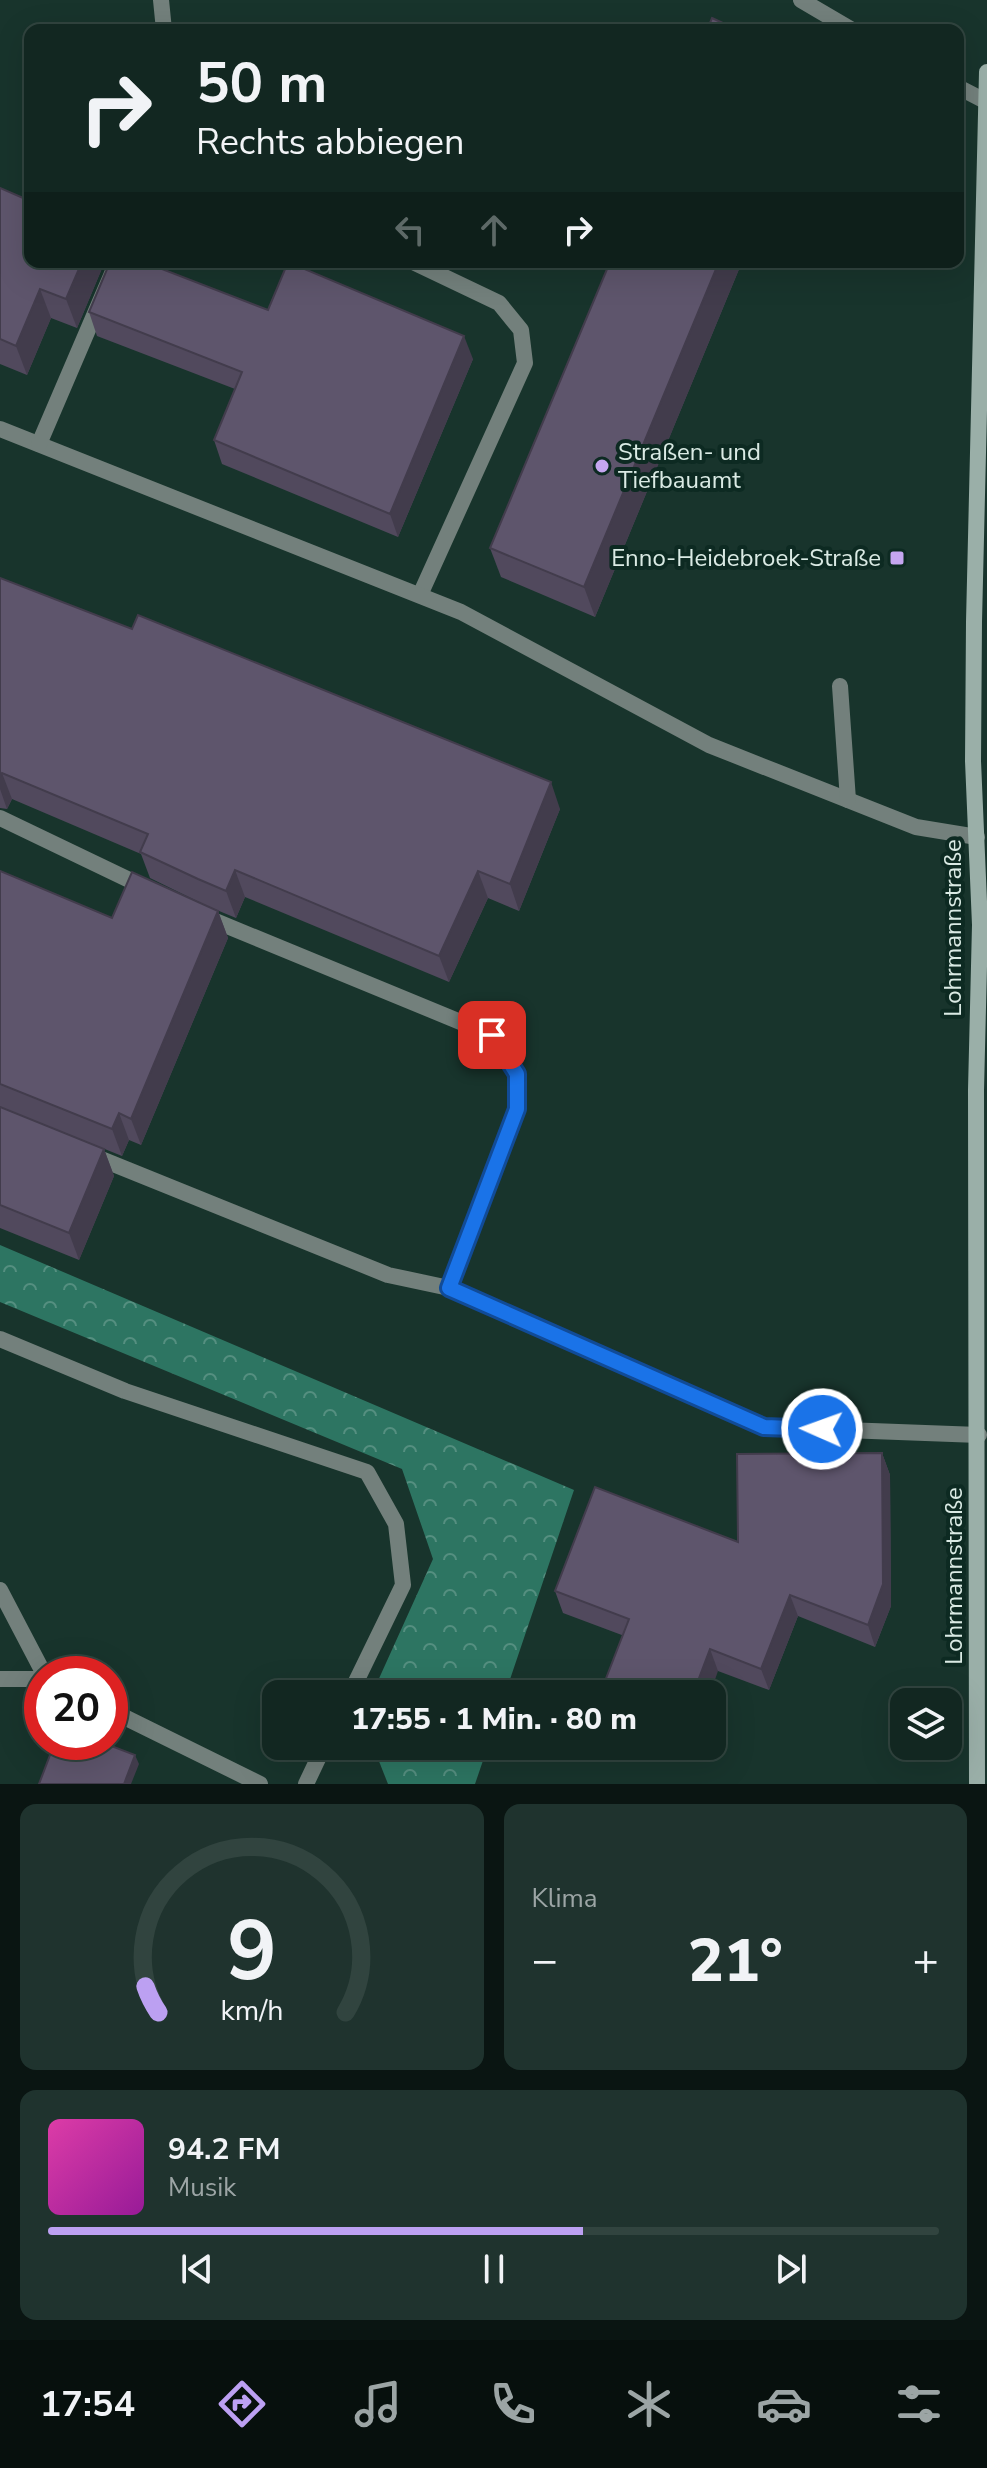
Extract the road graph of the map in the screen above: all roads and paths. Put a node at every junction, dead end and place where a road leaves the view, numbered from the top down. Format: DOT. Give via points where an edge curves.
graph roads {
  1 [pos="161,0"];
  2 [pos="801,0"];
  3 [pos="163,24"];
  4 [pos="842,24"];
  5 [pos="987,72"];
  6 [pos="964,90"];
  7 [pos="985,101"];
  8 [pos="114,268"];
  9 [pos="426,268"];
  10 [pos="983,331"];
  11 [pos="0,429"];
  12 [pos="39,444"];
  13 [pos="420,595"];
  14 [pos="840,686"];
  15 [pos="981,785"];
  16 [pos="848,800"];
  17 [pos="0,818"];
  18 [pos="977,837"];
  19 [pos="162,896"];
  20 [pos="189,910"];
  21 [pos="72,1147"];
  22 [pos="449,1288"];
  23 [pos="0,1339"];
  24 [pos="979,1435"];
  25 [pos="0,1590"];
  26 [pos="982,1639"];
  27 [pos="33,1656"];
  28 [pos="24,1677"];
  29 [pos="0,1679"];
  30 [pos="357,1680"];
  31 [pos="128,1719"];
  32 [pos="317,1760"];
  33 [pos="260,1784"];
  34 [pos="306,1784"];
  35 [pos="977,1784"];
  1 -- 3 [label="street"];
  2 -- 4 [label="street"];
  5 -- 7 [label="street, Lohrmannstraße"];
  6 -- 7 [label="street"];
  7 -- 10 [label="street, Lohrmannstraße"];
  8 -- 12 [label="street"];
  9 -- 13 [label="street" via="499,303 521,330 525,363"];
  10 -- 15 [label="street, Lohrmannstraße"];
  11 -- 12 [label="street"];
  12 -- 13 [label="street"];
  13 -- 16 [label="street" via="709,745"];
  14 -- 16 [label="street"];
  15 -- 18 [label="street, Lohrmannstraße"];
  16 -- 18 [label="street" via="916,827"];
  17 -- 19 [label="street"];
  18 -- 24 [label="street, Lohrmannstraße"];
  20 -- 22 [label="street" via="492,1035 517,1074 517,1109"];
  21 -- 22 [label="street" via="388,1275"];
  22 -- 24 [label="street" via="764,1427"];
  23 -- 30 [label="street" via="125,1391 367,1472 396,1524 403,1585"];
  24 -- 26 [label="street, Lohrmannstraße"];
  25 -- 27 [label="street"];
  26 -- 35 [label="street, Lohrmannstraße"];
  28 -- 29 [label="street"];
  31 -- 33 [label="street"];
  32 -- 34 [label="street"];
}
